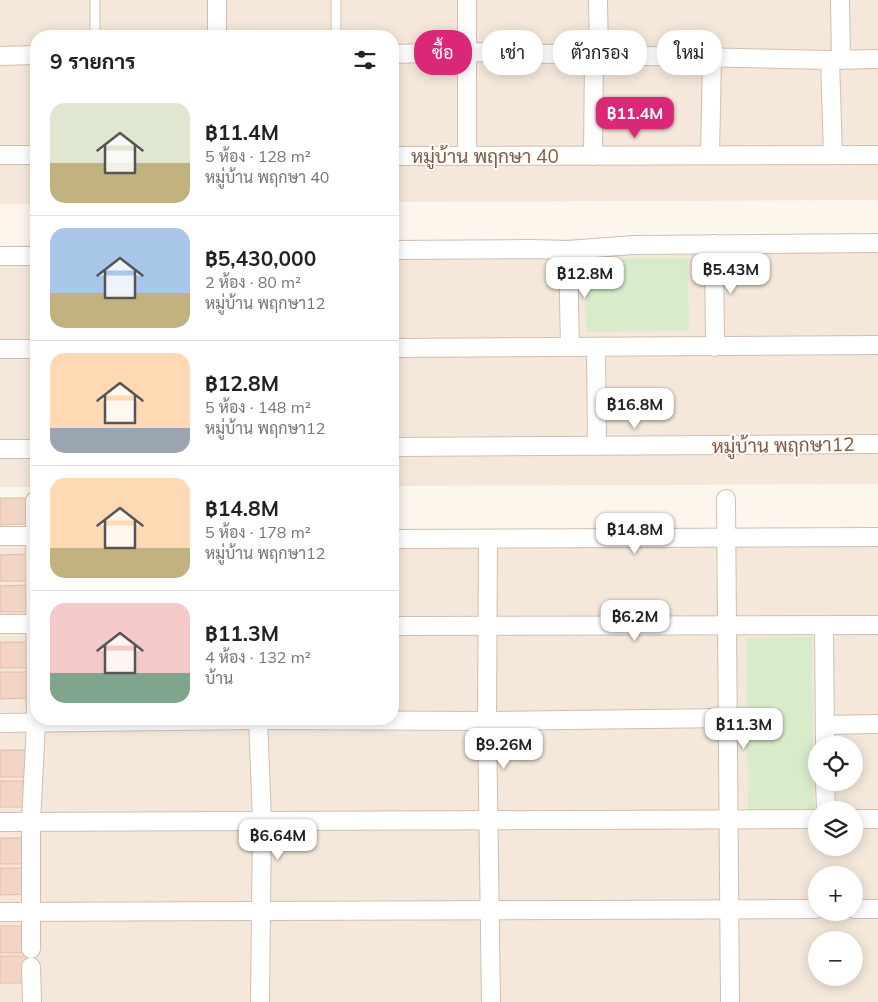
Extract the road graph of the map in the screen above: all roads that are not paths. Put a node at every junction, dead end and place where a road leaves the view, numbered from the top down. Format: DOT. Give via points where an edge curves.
graph roads {
  1 [pos="96,0"];
  2 [pos="217,0"];
  3 [pos="336,0"];
  4 [pos="467,0"];
  5 [pos="598,0"];
  6 [pos="840,0"];
  7 [pos="96,30"];
  8 [pos="217,30"];
  9 [pos="336,30"];
  10 [pos="468,30"];
  11 [pos="597,30"];
  12 [pos="472,52"];
  13 [pos="414,53"];
  14 [pos="399,54"];
  15 [pos="553,54"];
  16 [pos="30,55"];
  17 [pos="0,56"];
  18 [pos="722,57"];
  19 [pos="878,59"];
  20 [pos="836,60"];
  21 [pos="468,75"];
  22 [pos="595,75"];
  23 [pos="712,75"];
  24 [pos="0,155"];
  25 [pos="30,155"];
  26 [pos="710,155"];
  27 [pos="833,155"];
  28 [pos="878,155"];
  29 [pos="399,156"];
  30 [pos="467,156"];
  31 [pos="593,156"];
  32 [pos="878,243"];
  33 [pos="714,244"];
  34 [pos="399,250"];
  35 [pos="568,250"];
  36 [pos="0,256"];
  37 [pos="30,256"];
  38 [pos="878,345"];
  39 [pos="570,347"];
  40 [pos="596,347"];
  41 [pos="715,347"];
  42 [pos="30,348"];
  43 [pos="399,348"];
  44 [pos="0,349"];
  45 [pos="878,444"];
  46 [pos="598,446"];
  47 [pos="399,447"];
  48 [pos="0,449"];
  49 [pos="30,449"];
  50 [pos="726,499"];
  51 [pos="0,536"];
  52 [pos="30,536"];
  53 [pos="878,537"];
  54 [pos="726,538"];
  55 [pos="399,539"];
  56 [pos="488,539"];
  57 [pos="0,624"];
  58 [pos="30,624"];
  59 [pos="878,625"];
  60 [pos="399,626"];
  61 [pos="487,626"];
  62 [pos="727,626"];
  63 [pos="824,626"];
  64 [pos="728,718"];
  65 [pos="399,721"];
  66 [pos="487,721"];
  67 [pos="0,722"];
  68 [pos="30,724"];
  69 [pos="878,724"];
  70 [pos="36,725"];
  71 [pos="258,725"];
  72 [pos="825,725"];
  73 [pos="825,736"];
  74 [pos="863,819"];
  75 [pos="878,819"];
  76 [pos="262,820"];
  77 [pos="488,820"];
  78 [pos="728,820"];
  79 [pos="808,820"];
  80 [pos="0,822"];
  81 [pos="31,822"];
  82 [pos="729,909"];
  83 [pos="808,909"];
  84 [pos="863,909"];
  85 [pos="878,909"];
  86 [pos="489,910"];
  87 [pos="260,911"];
  88 [pos="0,912"];
  89 [pos="31,912"];
  90 [pos="32,949"];
  91 [pos="32,967"];
  92 [pos="32,1002"];
  93 [pos="260,1002"];
  94 [pos="491,1002"];
  95 [pos="730,1002"];
  1 -- 7 [label="lane"];
  2 -- 8 [label="street"];
  3 -- 9 [label="lane"];
  4 -- 10 [label="street"];
  5 -- 11 [label="street"];
  6 -- 20 [label="street"];
  12 -- 15 [label="street"];
  13 -- 14 [label="street"];
  16 -- 17 [label="street"];
  18 -- 20 [label="street"];
  19 -- 20 [label="street"];
  20 -- 27 [label="street"];
  21 -- 30 [label="street"];
  22 -- 31 [label="street"];
  23 -- 26 [label="street"];
  24 -- 25 [label="street"];
  26 -- 27 [label="street, หมู่บ้าน พฤกษา 40"];
  26 -- 31 [label="street, หมู่บ้าน พฤกษา 40"];
  27 -- 28 [label="street, หมู่บ้าน พฤกษา 40"];
  29 -- 30 [label="street, หมู่บ้าน พฤกษา 40"];
  30 -- 31 [label="street, หมู่บ้าน พฤกษา 40"];
  32 -- 33 [label="street"];
  33 -- 35 [label="street"];
  33 -- 41 [label="street"];
  34 -- 35 [label="street"];
  35 -- 39 [label="street"];
  36 -- 37 [label="street"];
  38 -- 41 [label="street"];
  39 -- 40 [label="street"];
  39 -- 43 [label="street"];
  40 -- 41 [label="street"];
  40 -- 46 [label="street"];
  42 -- 44 [label="street"];
  45 -- 46 [label="street, หมู่บ้าน พฤกษา12"];
  46 -- 47 [label="street, หมู่บ้าน พฤกษา12"];
  48 -- 49 [label="street"];
  50 -- 54 [label="street"];
  51 -- 52 [label="street"];
  53 -- 54 [label="street"];
  54 -- 56 [label="street"];
  54 -- 62 [label="street"];
  55 -- 56 [label="street"];
  56 -- 61 [label="street"];
  57 -- 58 [label="street"];
  59 -- 63 [label="street"];
  60 -- 61 [label="street"];
  61 -- 62 [label="street"];
  61 -- 66 [label="street"];
  62 -- 63 [label="street"];
  62 -- 64 [label="street"];
  63 -- 72 [label="street"];
  64 -- 66 [label="street"];
  64 -- 78 [label="street"];
  65 -- 66 [label="street"];
  66 -- 77 [label="street"];
  67 -- 68 [label="street"];
  69 -- 72 [label="street"];
  70 -- 81 [label="street"];
  71 -- 76 [label="street"];
  72 -- 73 [label="street"];
  74 -- 75 [label="street"];
  76 -- 77 [label="street"];
  76 -- 81 [label="street"];
  76 -- 87 [label="street"];
  77 -- 78 [label="street"];
  77 -- 86 [label="street"];
  78 -- 79 [label="street"];
  78 -- 82 [label="street"];
  80 -- 81 [label="street"];
  81 -- 89 [label="street"];
  82 -- 83 [label="street"];
  82 -- 86 [label="street"];
  82 -- 95 [label="street"];
  84 -- 85 [label="street"];
  86 -- 87 [label="street"];
  86 -- 94 [label="street"];
  87 -- 89 [label="street"];
  87 -- 93 [label="street"];
  88 -- 89 [label="street"];
  89 -- 90 [label="street"];
  91 -- 92 [label="street"];
}
